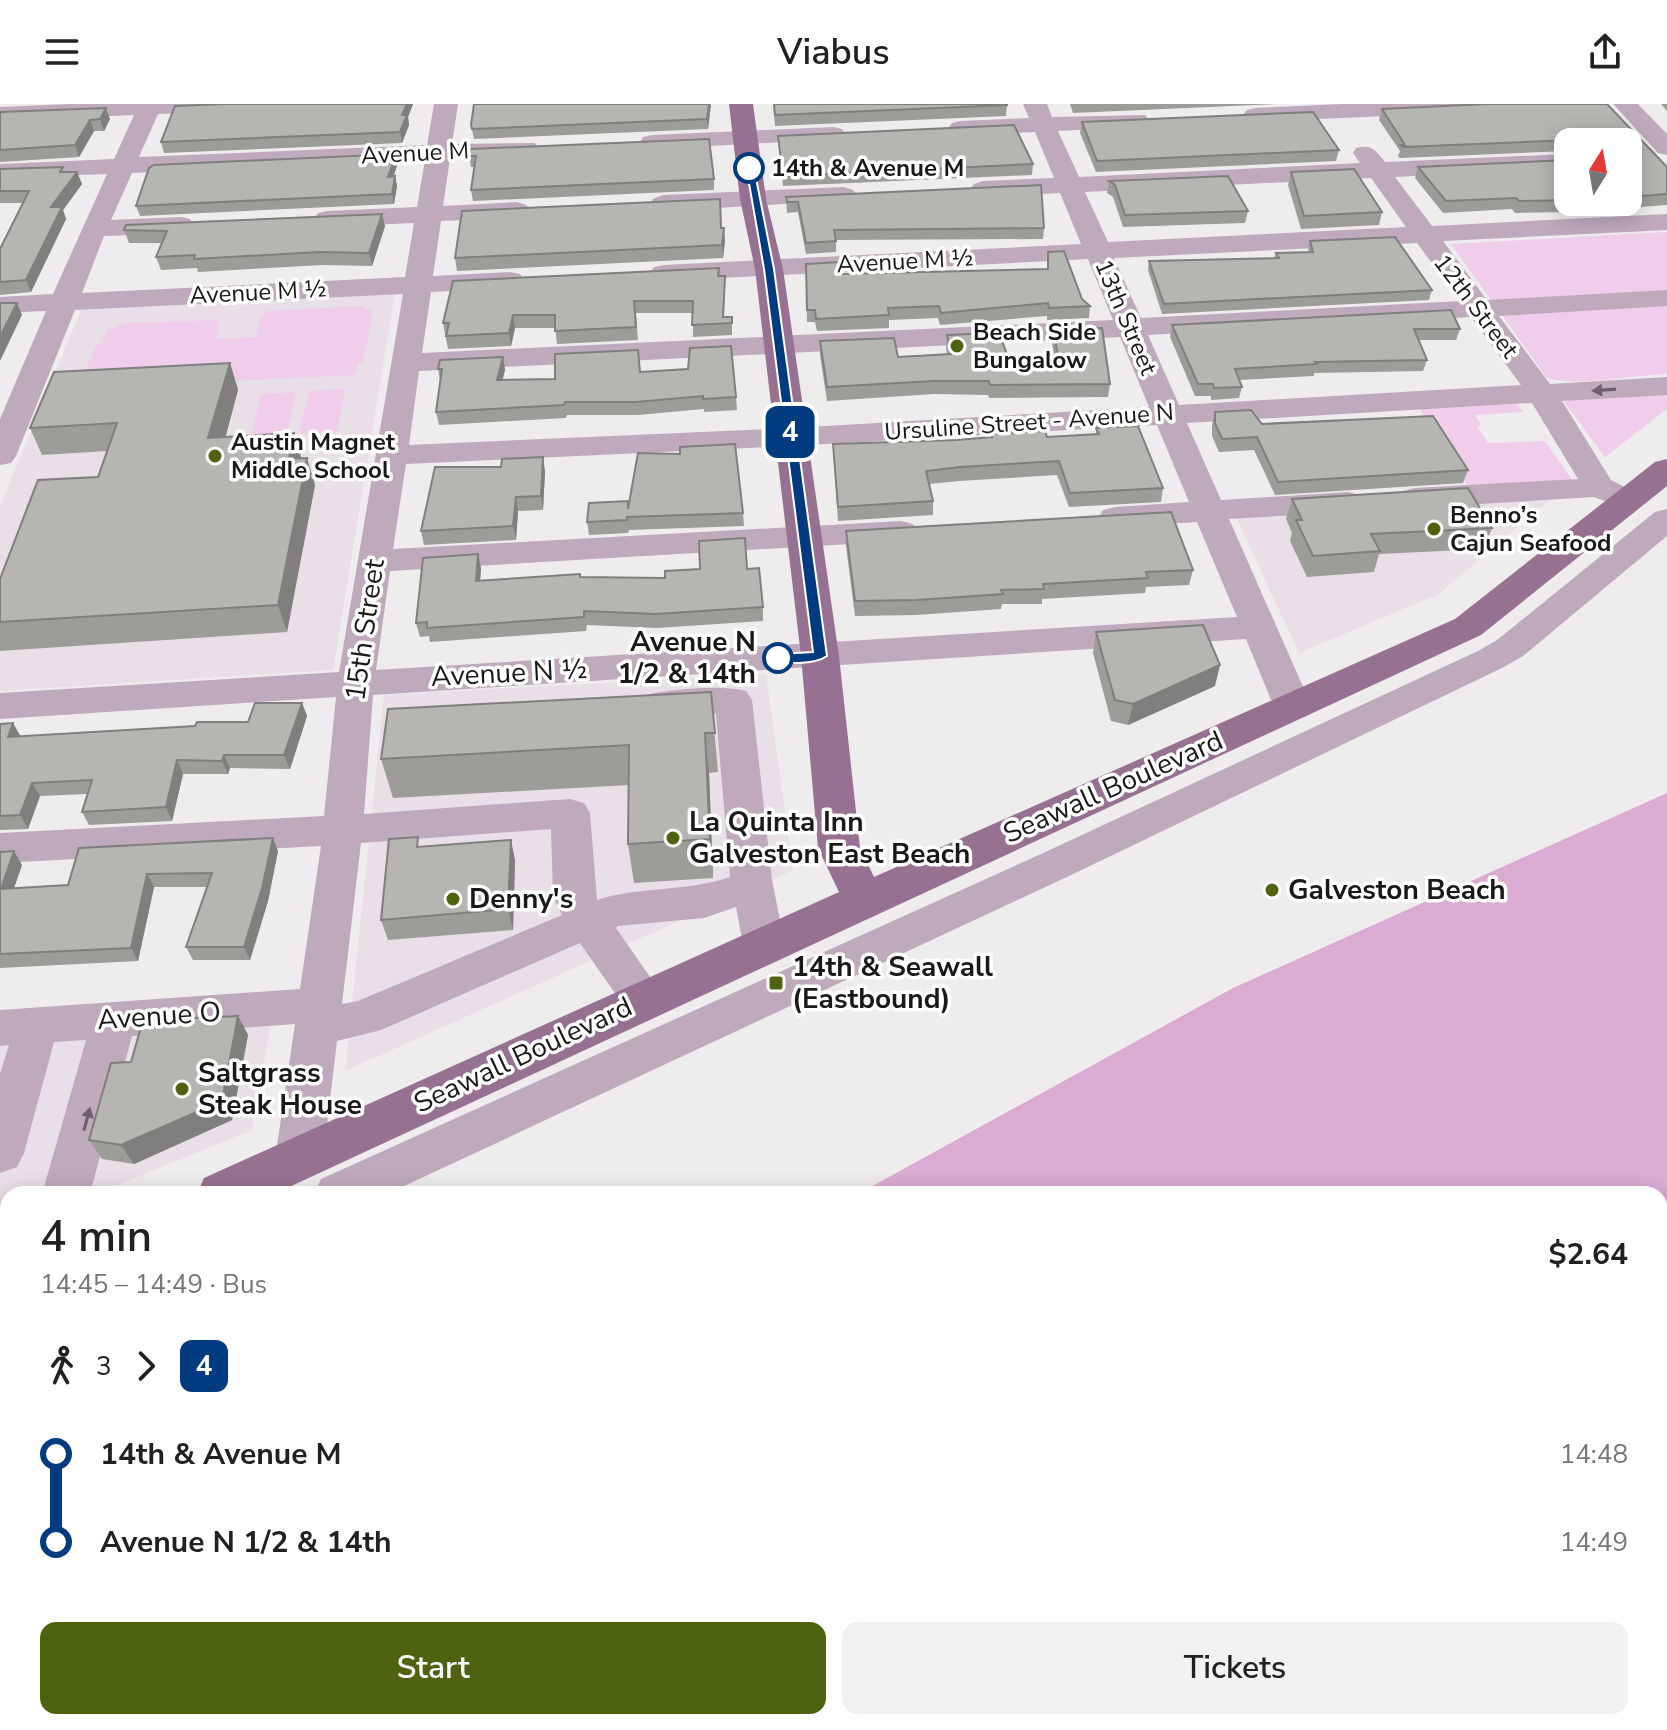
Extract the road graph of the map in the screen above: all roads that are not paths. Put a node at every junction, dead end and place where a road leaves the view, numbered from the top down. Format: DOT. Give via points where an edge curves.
graph roads {
  1 [pos="239,104"];
  2 [pos="446,104"];
  3 [pos="741,104"];
  4 [pos="1502,104"];
  5 [pos="1625,104"];
  6 [pos="150,106"];
  7 [pos="1331,108"];
  8 [pos="0,114"];
  9 [pos="1039,114"];
  10 [pos="1227,116"];
  11 [pos="1165,119"];
  12 [pos="933,129"];
  13 [pos="853,133"];
  14 [pos="745,138"];
  15 [pos="630,143"];
  16 [pos="550,146"];
  17 [pos="1667,148"];
  18 [pos="438,151"];
  19 [pos="1667,156"];
  20 [pos="1642,157"];
  21 [pos="1554,162"];
  22 [pos="124,166"];
  23 [pos="1377,170"];
  24 [pos="0,171"];
  25 [pos="1071,185"];
  26 [pos="959,190"];
  27 [pos="864,194"];
  28 [pos="753,199"];
  29 [pos="645,204"];
  30 [pos="537,209"];
  31 [pos="429,214"];
  32 [pos="301,220"];
  33 [pos="1667,222"];
  34 [pos="206,224"];
  35 [pos="94,229"];
  36 [pos="1423,235"];
  37 [pos="1097,251"];
  38 [pos="769,269"];
  39 [pos="632,275"];
  40 [pos="540,279"];
  41 [pos="417,284"];
  42 [pos="1667,298"];
  43 [pos="65,302"];
  44 [pos="0,305"];
  45 [pos="1476,308"];
  46 [pos="1129,327"];
  47 [pos="779,347"];
  48 [pos="404,363"];
  49 [pos="32,382"];
  50 [pos="0,384"];
  51 [pos="1667,386"];
  52 [pos="1542,394"];
  53 [pos="1167,413"];
  54 [pos="791,437"];
  55 [pos="390,455"];
  56 [pos="0,456"];
  57 [pos="1667,469"];
  58 [pos="1613,494"];
  59 [pos="1209,510"];
  60 [pos="1085,519"];
  61 [pos="1667,519"];
  62 [pos="929,529"];
  63 [pos="804,537"];
  64 [pos="375,561"];
  65 [pos="1257,627"];
  66 [pos="820,656"];
  67 [pos="356,682"];
  68 [pos="0,706"];
  69 [pos="622,707"];
  70 [pos="1293,707"];
  71 [pos="343,830"];
  72 [pos="0,848"];
  73 [pos="752,886"];
  74 [pos="864,900"];
  75 [pos="587,920"];
  76 [pos="764,945"];
  77 [pos="644,1000"];
  78 [pos="316,1016"];
  79 [pos="114,1020"];
  80 [pos="18,1027"];
  81 [pos="0,1153"];
  82 [pos="299,1159"];
  83 [pos="68,1186"];
  84 [pos="240,1186"];
  85 [pos="355,1186"];
  1 -- 6 [label="street"];
  2 -- 18 [label="street, 15th Street"];
  3 -- 14 [label="main road"];
  4 -- 7 [label="street"];
  5 -- 17 [label="street"];
  6 -- 8 [label="street"];
  6 -- 22 [label="street"];
  7 -- 10 [label="street"];
  7 -- 23 [label="street, 12th Street"];
  9 -- 11 [label="street"];
  9 -- 12 [label="street"];
  9 -- 25 [label="street, 13th Street"];
  13 -- 14 [label="street"];
  14 -- 15 [label="street"];
  14 -- 28 [label="main road"];
  16 -- 18 [label="street, Avenue M"];
  18 -- 22 [label="street, Avenue M"];
  18 -- 31 [label="street, 15th Street"];
  19 -- 20 [label="street"];
  21 -- 23 [label="street"];
  22 -- 24 [label="street, Avenue M"];
  22 -- 35 [label="street"];
  23 -- 25 [label="street"];
  23 -- 36 [label="street, 12th Street"];
  25 -- 26 [label="street"];
  25 -- 37 [label="street, 13th Street"];
  27 -- 28 [label="street"];
  28 -- 29 [label="street"];
  28 -- 38 [label="main road"];
  30 -- 31 [label="street"];
  31 -- 32 [label="street"];
  31 -- 41 [label="street, 15th Street"];
  33 -- 36 [label="street, Avenue M ½"];
  34 -- 35 [label="street"];
  35 -- 43 [label="street"];
  36 -- 37 [label="street, Avenue M ½"];
  36 -- 45 [label="street, 12th Street"];
  37 -- 38 [label="street, Avenue M ½"];
  37 -- 46 [label="street, 13th Street"];
  38 -- 39 [label="street, Avenue M ½"];
  38 -- 47 [label="main road"];
  40 -- 41 [label="street, Avenue M ½"];
  41 -- 43 [label="street, Avenue M ½"];
  41 -- 48 [label="street, 15th Street"];
  42 -- 45 [label="street"];
  43 -- 44 [label="street, Avenue M ½"];
  43 -- 49 [label="street"];
  45 -- 46 [label="street"];
  45 -- 52 [label="street, 12th Street"];
  46 -- 47 [label="street"];
  46 -- 53 [label="street, 13th Street"];
  47 -- 48 [label="street"];
  47 -- 54 [label="main road"];
  48 -- 55 [label="street, 15th Street"];
  49 -- 50 [label="street"];
  49 -- 56 [label="street"];
  51 -- 52 [label="street, Ursuline Street - Avenue N, one-way"];
  52 -- 53 [label="street, Ursuline Street - Avenue N"];
  52 -- 58 [label="street, 12th Street"];
  53 -- 54 [label="street, Ursuline Street - Avenue N"];
  53 -- 59 [label="street, 13th Street"];
  54 -- 55 [label="street, Ursuline Street - Avenue N"];
  54 -- 63 [label="main road"];
  55 -- 64 [label="street, 15th Street"];
  57 -- 58 [label="main road, Seawall Boulevard"];
  58 -- 59 [label="street"];
  58 -- 70 [label="main road, Seawall Boulevard" via="1468,627"];
  59 -- 60 [label="street"];
  59 -- 65 [label="street, 13th Street"];
  61 -- 85 [label="street" via="1491,659"];
  62 -- 63 [label="street"];
  63 -- 64 [label="street"];
  63 -- 66 [label="main road"];
  64 -- 67 [label="street, 15th Street"];
  65 -- 66 [label="street, Avenue N ½"];
  65 -- 70 [label="street, 13th Street"];
  66 -- 67 [label="street, Avenue N ½"];
  66 -- 74 [label="main road" via="839,848"];
  67 -- 68 [label="street, Avenue N ½"];
  67 -- 71 [label="street, 15th Street" via="368,725"];
  69 -- 73 [label="street" via="733,700"];
  70 -- 74 [label="main road, Seawall Boulevard"];
  71 -- 72 [label="street"];
  71 -- 75 [label="street" via="570,813 574,896"];
  71 -- 78 [label="street, 15th Street"];
  73 -- 75 [label="street, Avenue O" via="704,902 632,907"];
  73 -- 76 [label="street"];
  74 -- 76 [label="main road, Seawall Boulevard"];
  75 -- 77 [label="street"];
  75 -- 78 [label="street, Avenue O" via="365,1017"];
  76 -- 77 [label="main road, Seawall Boulevard"];
  77 -- 82 [label="main road, Seawall Boulevard"];
  78 -- 79 [label="street, Avenue O"];
  78 -- 82 [label="street, 15th Street"];
  79 -- 80 [label="street, Avenue O"];
  83 -- 79 [label="street, one-way"];
  80 -- 81 [label="street"];
  82 -- 84 [label="main road, Seawall Boulevard"];
}
